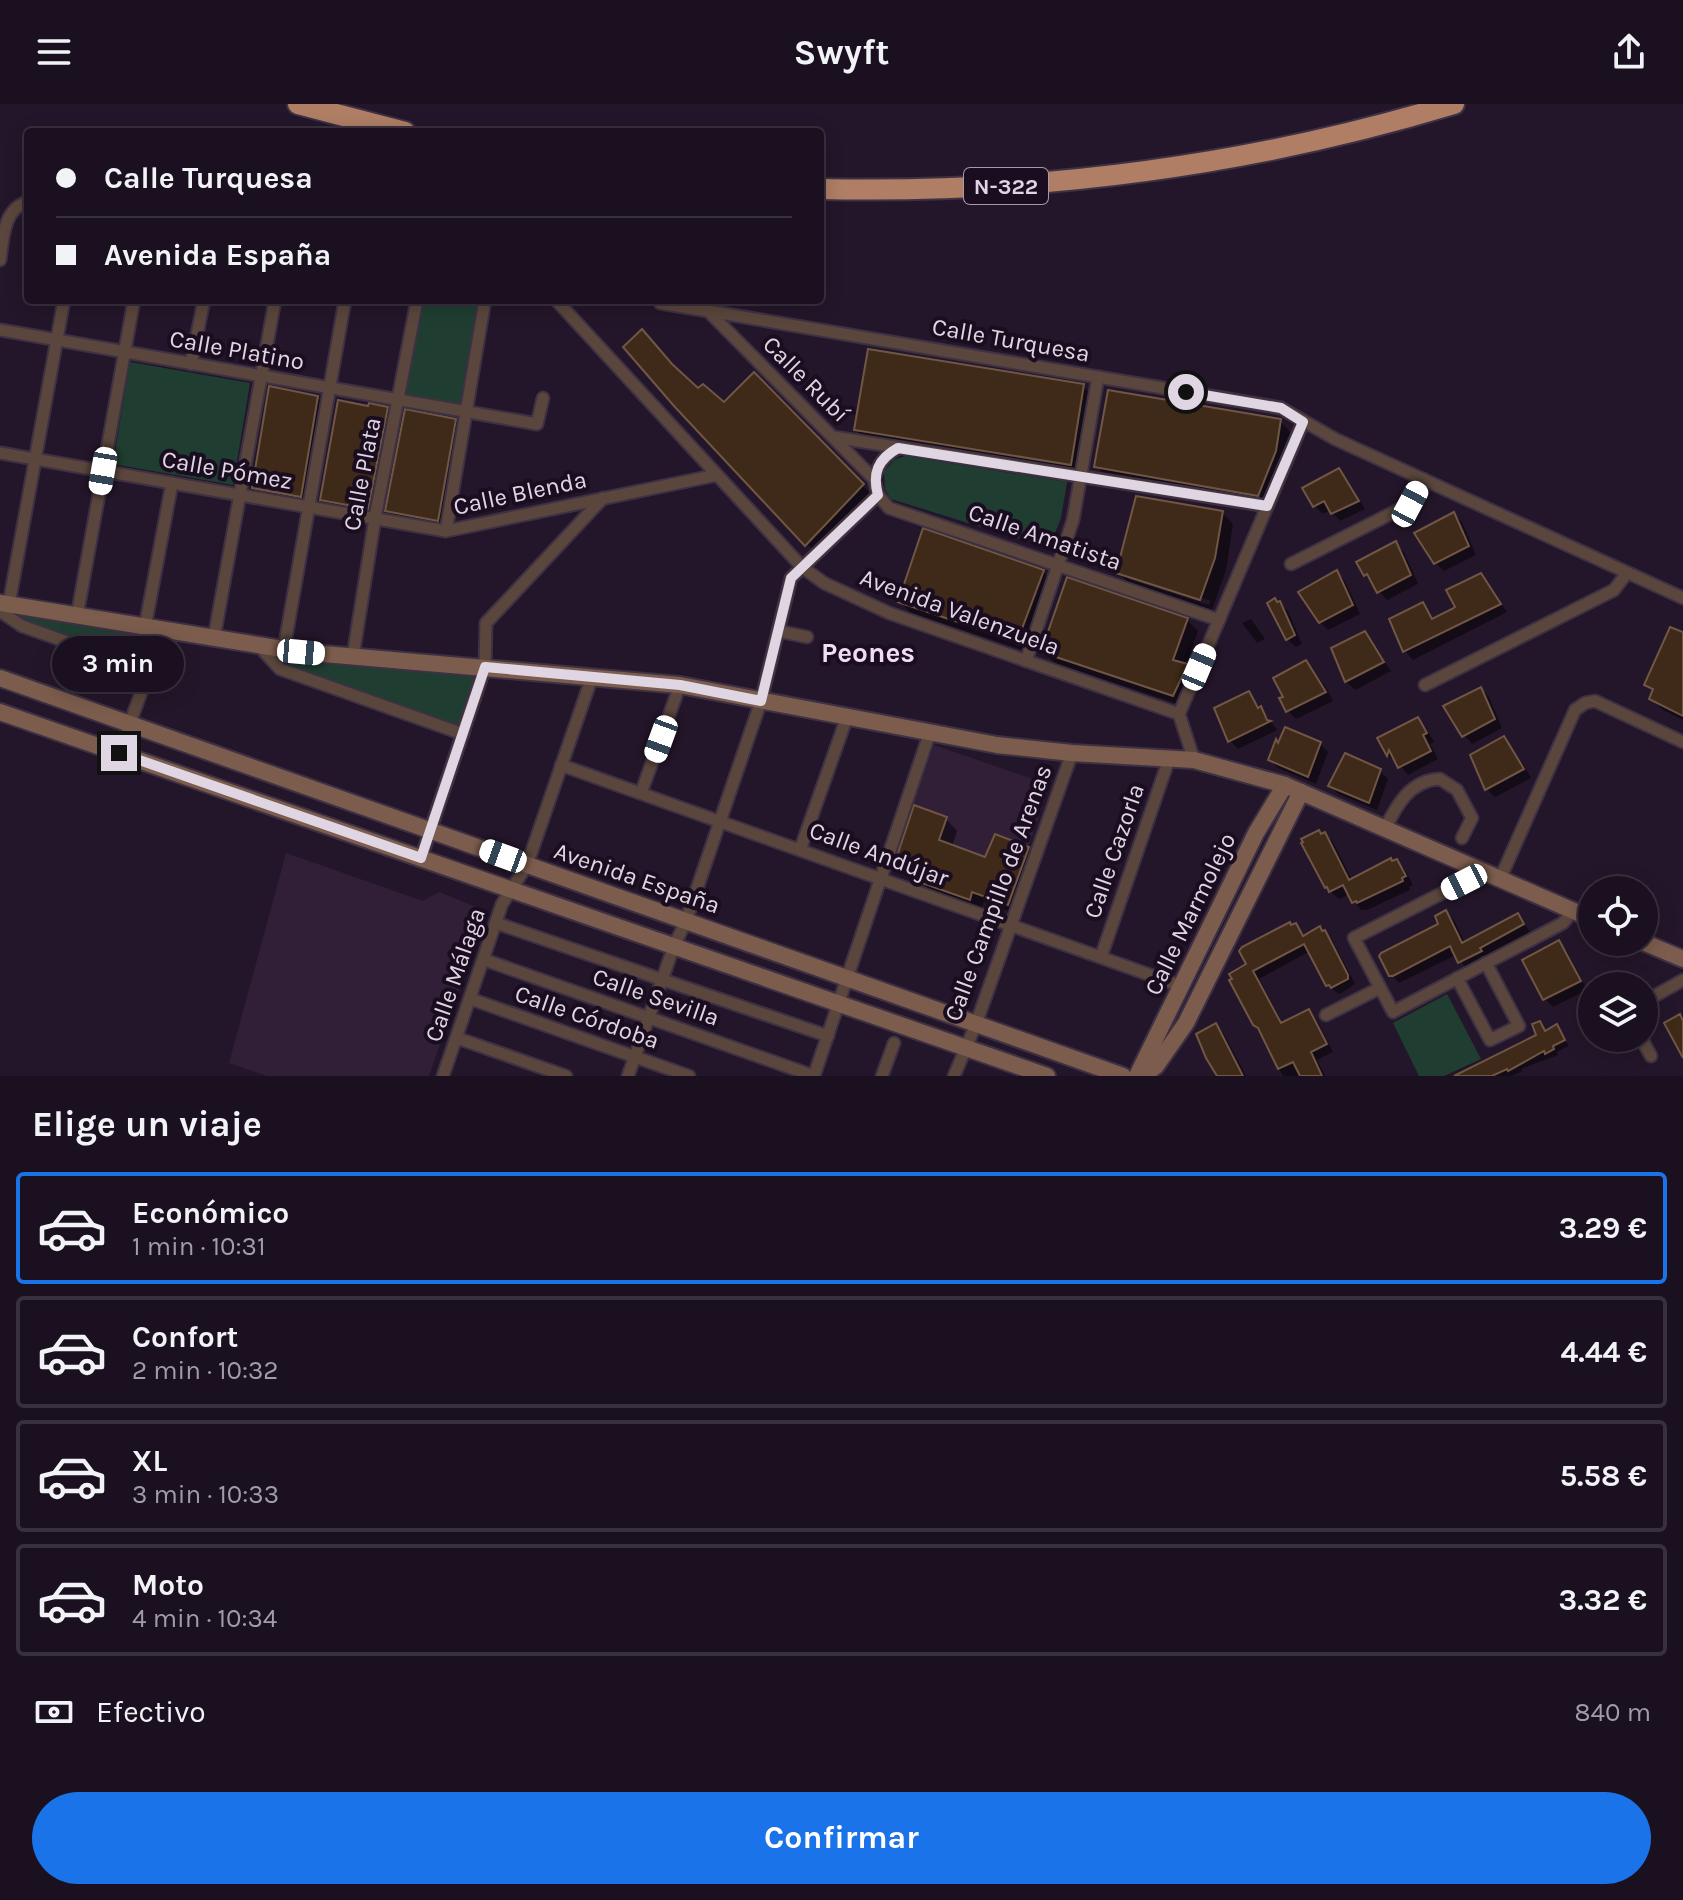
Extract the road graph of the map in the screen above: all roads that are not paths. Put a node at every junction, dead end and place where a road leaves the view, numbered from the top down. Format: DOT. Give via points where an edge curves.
graph roads {
  1 [pos="298,104"];
  2 [pos="1454,104"];
  3 [pos="390,128"];
  4 [pos="824,189"];
  5 [pos="24,203"];
  6 [pos="0,260"];
  7 [pos="63,304"];
  8 [pos="133,304"];
  9 [pos="203,304"];
  10 [pos="274,304"];
  11 [pos="344,304"];
  12 [pos="416,304"];
  13 [pos="484,304"];
  14 [pos="560,304"];
  15 [pos="666,304"];
  16 [pos="708,311"];
  17 [pos="0,330"];
  18 [pos="57,340"];
  19 [pos="124,352"];
  20 [pos="191,364"];
  21 [pos="261,376"];
  22 [pos="1098,377"];
  23 [pos="329,388"];
  24 [pos="543,398"];
  25 [pos="398,400"];
  26 [pos="466,412"];
  27 [pos="1303,422"];
  28 [pos="833,437"];
  29 [pos="898,448"];
  30 [pos="0,453"];
  31 [pos="35,459"];
  32 [pos="103,471"];
  33 [pos="717,475"];
  34 [pos="1082,477"];
  35 [pos="874,479"];
  36 [pos="1423,479"];
  37 [pos="172,483"];
  38 [pos="240,495"];
  39 [pos="878,495"];
  40 [pos="603,498"];
  41 [pos="1267,506"];
  42 [pos="309,507"];
  43 [pos="375,518"];
  44 [pos="446,531"];
  45 [pos="1291,564"];
  46 [pos="1059,565"];
  47 [pos="802,567"];
  48 [pos="1627,573"];
  49 [pos="1683,598"];
  50 [pos="3,606"];
  51 [pos="77,616"];
  52 [pos="1219,620"];
  53 [pos="145,627"];
  54 [pos="164,630"];
  55 [pos="778,631"];
  56 [pos="807,637"];
  57 [pos="214,638"];
  58 [pos="258,645"];
  59 [pos="284,649"];
  60 [pos="353,656"];
  61 [pos="1026,661"];
  62 [pos="485,667"];
  63 [pos="148,671"];
  64 [pos="592,677"];
  65 [pos="0,678"];
  66 [pos="680,685"];
  67 [pos="1425,685"];
  68 [pos="761,701"];
  69 [pos="0,712"];
  70 [pos="1179,714"];
  71 [pos="847,717"];
  72 [pos="129,724"];
  73 [pos="930,732"];
  74 [pos="463,734"];
  75 [pos="1683,742"];
  76 [pos="119,753"];
  77 [pos="1072,753"];
  78 [pos="1169,759"];
  79 [pos="1194,760"];
  80 [pos="561,765"];
  81 [pos="1285,785"];
  82 [pos="1301,792"];
  83 [pos="641,793"];
  84 [pos="720,821"];
  85 [pos="1259,829"];
  86 [pos="1385,829"];
  87 [pos="431,831"];
  88 [pos="1462,838"];
  89 [pos="1277,840"];
  90 [pos="800,850"];
  91 [pos="421,858"];
  92 [pos="527,865"];
  93 [pos="1472,867"];
  94 [pos="879,878"];
  95 [pos="1500,879"];
  96 [pos="513,890"];
  97 [pos="1573,911"];
  98 [pos="1578,913"];
  99 [pos="686,921"];
  100 [pos="496,923"];
  101 [pos="1010,925"];
  102 [pos="674,946"];
  103 [pos="1658,948"];
  104 [pos="1101,957"];
  105 [pos="1683,959"];
  106 [pos="485,960"];
  107 [pos="1486,963"];
  108 [pos="663,977"];
  109 [pos="846,977"];
  110 [pos="1457,978"];
  111 [pos="1683,980"];
  112 [pos="1181,986"];
  113 [pos="1380,988"];
  114 [pos="1658,994"];
  115 [pos="471,999"];
  116 [pos="838,1004"];
  117 [pos="1326,1015"];
  118 [pos="648,1018"];
  119 [pos="1164,1020"];
  120 [pos="976,1024"];
  121 [pos="1184,1026"];
  122 [pos="828,1036"];
  123 [pos="457,1038"];
  124 [pos="894,1043"];
  125 [pos="966,1048"];
  126 [pos="1649,1052"];
  127 [pos="1651,1056"];
  128 [pos="634,1057"];
  129 [pos="443,1076"];
  130 [pos="566,1076"];
  131 [pos="628,1076"];
  132 [pos="689,1076"];
  133 [pos="814,1076"];
  134 [pos="882,1076"];
  135 [pos="954,1076"];
  136 [pos="1047,1076"];
  137 [pos="1123,1076"];
  138 [pos="1137,1076"];
  139 [pos="1143,1076"];
  1 -- 3 [label="highway"];
  2 -- 4 [label="highway, N-322" via="1312,141 1192,164 993,187"];
  5 -- 6 [label="street" via="7,220"];
  7 -- 18 [label="street"];
  8 -- 19 [label="street"];
  9 -- 20 [label="street"];
  10 -- 21 [label="street"];
  11 -- 23 [label="street"];
  12 -- 25 [label="street, Calle Plata"];
  13 -- 26 [label="street"];
  14 -- 33 [label="street, Avenida Valenzuela"];
  15 -- 16 [label="street"];
  16 -- 22 [label="street, Calle Turquesa"];
  16 -- 28 [label="street, Calle Rubí"];
  17 -- 18 [label="street, Calle Platino"];
  18 -- 19 [label="street, Calle Platino"];
  18 -- 31 [label="street"];
  19 -- 20 [label="street, Calle Platino"];
  19 -- 32 [label="street"];
  20 -- 21 [label="street, Calle Platino"];
  21 -- 23 [label="street, Calle Platino"];
  21 -- 38 [label="street"];
  22 -- 27 [label="street, Calle Turquesa" via="1281,408"];
  22 -- 34 [label="street"];
  23 -- 25 [label="street, Calle Platino"];
  23 -- 42 [label="street"];
  24 -- 26 [label="street, Calle Platino" via="537,424"];
  25 -- 26 [label="street, Calle Platino"];
  25 -- 43 [label="street, Calle Plata"];
  26 -- 44 [label="street"];
  27 -- 36 [label="street, Calle Turquesa"];
  27 -- 41 [label="street"];
  28 -- 29 [label="street"];
  28 -- 35 [label="street, Calle Rubí"];
  29 -- 34 [label="street"];
  29 -- 35 [label="street" via="879,463"];
  30 -- 31 [label="street, Calle Pómez"];
  31 -- 32 [label="street, Calle Pómez"];
  31 -- 50 [label="street"];
  32 -- 37 [label="street, Calle Pómez"];
  32 -- 51 [label="street"];
  33 -- 40 [label="street, Calle Blenda"];
  33 -- 47 [label="street, Avenida Valenzuela"];
  34 -- 41 [label="street"];
  34 -- 46 [label="street"];
  35 -- 39 [label="street"];
  36 -- 45 [label="street" via="1410,504"];
  36 -- 48 [label="street, Calle Turquesa"];
  37 -- 38 [label="street, Calle Pómez"];
  37 -- 53 [label="street"];
  38 -- 42 [label="street, Calle Pómez"];
  38 -- 57 [label="street"];
  39 -- 46 [label="street, Calle Amatista" via="889,508"];
  39 -- 47 [label="street"];
  40 -- 44 [label="street, Calle Blenda"];
  40 -- 62 [label="street" via="486,623"];
  41 -- 52 [label="street"];
  42 -- 43 [label="street, Calle Pómez"];
  42 -- 59 [label="street"];
  43 -- 44 [label="street, Calle Pómez"];
  43 -- 60 [label="street, Calle Plata"];
  46 -- 52 [label="street, Calle Amatista"];
  46 -- 61 [label="street"];
  47 -- 55 [label="street" via="791,578"];
  47 -- 61 [label="street, Avenida Valenzuela" via="889,613"];
  48 -- 49 [label="street, Calle Turquesa"];
  48 -- 67 [label="street" via="1614,590"];
  50 -- 51 [label="main road"];
  50 -- 63 [label="street" via="22,626"];
  51 -- 53 [label="main road"];
  52 -- 70 [label="street"];
  53 -- 54 [label="main road"];
  54 -- 57 [label="main road"];
  54 -- 63 [label="street"];
  55 -- 56 [label="street"];
  55 -- 68 [label="street"];
  57 -- 58 [label="main road"];
  58 -- 59 [label="main road"];
  58 -- 74 [label="street" via="280,669"];
  59 -- 60 [label="main road"];
  60 -- 62 [label="main road"];
  61 -- 70 [label="street, Avenida Valenzuela"];
  62 -- 64 [label="main road"];
  62 -- 74 [label="street"];
  63 -- 72 [label="street"];
  64 -- 66 [label="main road"];
  64 -- 80 [label="street, Calle Málaga"];
  65 -- 72 [label="main road, Avenida España"];
  66 -- 68 [label="main road"];
  66 -- 83 [label="street"];
  68 -- 71 [label="main road"];
  68 -- 84 [label="street"];
  69 -- 76 [label="main road"];
  70 -- 79 [label="street"];
  71 -- 73 [label="main road"];
  71 -- 90 [label="street"];
  72 -- 76 [label="street"];
  72 -- 87 [label="main road, Avenida España"];
  73 -- 77 [label="main road"];
  73 -- 94 [label="street"];
  74 -- 87 [label="street"];
  75 -- 95 [label="street" via="1595,701 1575,710"];
  76 -- 91 [label="main road"];
  77 -- 78 [label="main road"];
  77 -- 101 [label="street, Calle Campillo de Arenas"];
  78 -- 79 [label="main road"];
  78 -- 104 [label="street, Calle Cazorla"];
  79 -- 81 [label="main road"];
  80 -- 83 [label="street, Calle Andújar"];
  80 -- 92 [label="street, Calle Málaga"];
  81 -- 82 [label="main road"];
  81 -- 85 [label="main road, Calle Marmolejo"];
  82 -- 86 [label="main road"];
  82 -- 89 [label="main road, Calle Marmolejo"];
  83 -- 84 [label="street, Calle Andújar"];
  84 -- 90 [label="street, Calle Andújar"];
  84 -- 99 [label="street"];
  85 -- 89 [label="street, Calle Marmolejo" via="1270,825"];
  85 -- 112 [label="main road, Calle Marmolejo"];
  86 -- 88 [label="street" via="1406,795 1426,781 1440,779 1457,790 1472,818"];
  86 -- 93 [label="main road"];
  87 -- 91 [label="street"];
  87 -- 92 [label="main road, Avenida España"];
  89 -- 121 [label="main road, Calle Marmolejo"];
  90 -- 94 [label="street, Calle Andújar"];
  91 -- 96 [label="main road"];
  92 -- 96 [label="street, Calle Málaga"];
  92 -- 99 [label="main road, Avenida España"];
  93 -- 95 [label="main road"];
  93 -- 113 [label="street" via="1464,882 1354,938"];
  94 -- 101 [label="street, Calle Andújar"];
  94 -- 109 [label="street"];
  95 -- 97 [label="main road"];
  96 -- 100 [label="street, Calle Málaga"];
  96 -- 102 [label="main road"];
  97 -- 98 [label="main road"];
  97 -- 107 [label="street" via="1563,923"];
  99 -- 102 [label="street"];
  99 -- 109 [label="main road, Avenida España"];
  100 -- 106 [label="street, Calle Málaga"];
  100 -- 108 [label="street"];
  101 -- 104 [label="street, Calle Andújar"];
  101 -- 120 [label="street, Calle Campillo de Arenas"];
  102 -- 108 [label="street"];
  102 -- 116 [label="main road"];
  103 -- 105 [label="main road"];
  104 -- 112 [label="street, Calle Andújar"];
  106 -- 115 [label="street, Calle Málaga"];
  106 -- 118 [label="street, Calle Sevilla"];
  107 -- 110 [label="street"];
  107 -- 110 [label="street" via="1519,1026 1490,1040"];
  108 -- 118 [label="street"];
  108 -- 122 [label="street"];
  109 -- 116 [label="street"];
  109 -- 120 [label="main road, Avenida España"];
  110 -- 113 [label="street" via="1393,1012"];
  111 -- 114 [label="street"];
  112 -- 119 [label="main road, Calle Marmolejo"];
  113 -- 117 [label="street"];
  115 -- 123 [label="street, Calle Málaga"];
  115 -- 128 [label="street, Calle Córdoba"];
  116 -- 122 [label="street"];
  116 -- 125 [label="main road"];
  118 -- 128 [label="street"];
  118 -- 133 [label="street, Calle Sevilla"];
  119 -- 121 [label="street, Calle Marmolejo" via="1169,1030"];
  119 -- 138 [label="main road, Calle Marmolejo"];
  120 -- 125 [label="street, Calle Campillo de Arenas"];
  120 -- 137 [label="main road, Avenida España"];
  121 -- 139 [label="main road, Calle Marmolejo"];
  122 -- 133 [label="street"];
  123 -- 129 [label="street, Calle Málaga"];
  123 -- 130 [label="street"];
  124 -- 134 [label="street"];
  125 -- 135 [label="street, Calle Campillo de Arenas"];
  125 -- 136 [label="main road"];
  126 -- 127 [label="street"];
  128 -- 131 [label="street"];
  128 -- 132 [label="street, Calle Córdoba"];
}
